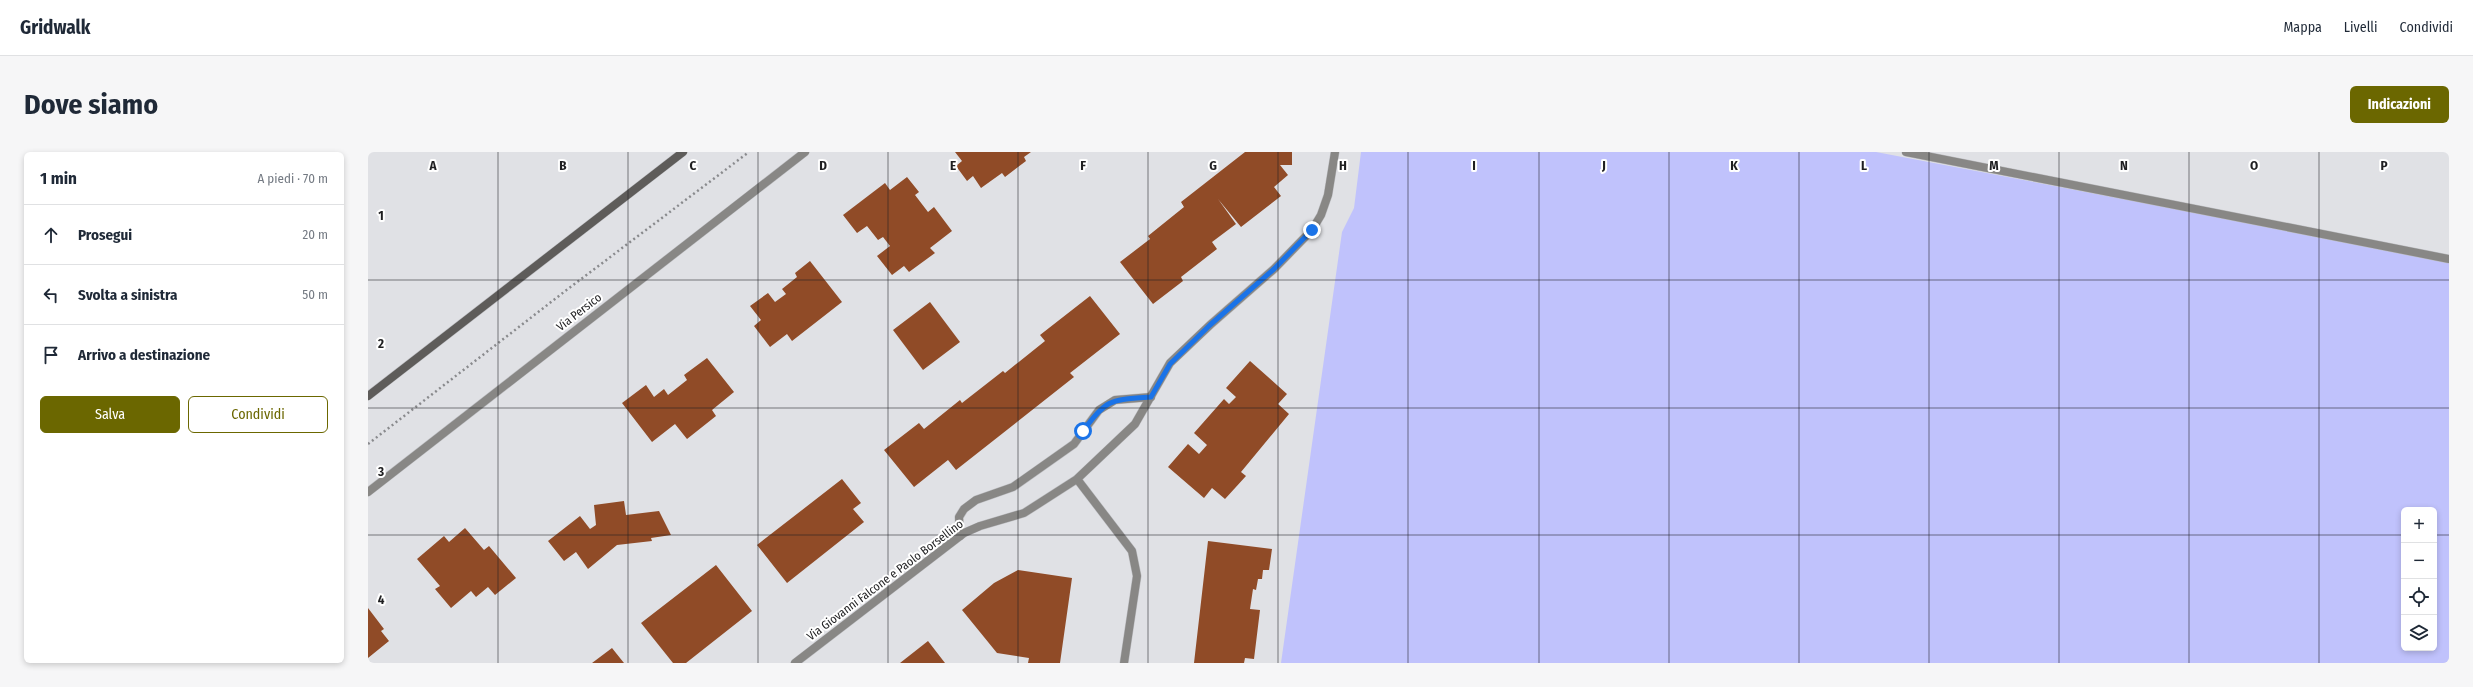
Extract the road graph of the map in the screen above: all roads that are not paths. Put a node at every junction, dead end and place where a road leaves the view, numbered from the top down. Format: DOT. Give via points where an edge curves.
graph roads {
  1 [pos="683,152"];
  2 [pos="805,152"];
  3 [pos="1335,152"];
  4 [pos="1906,152"];
  5 [pos="2449,259"];
  6 [pos="368,396"];
  7 [pos="1151,397"];
  8 [pos="1077,479"];
  9 [pos="368,492"];
  10 [pos="960,536"];
  11 [pos="795,663"];
  12 [pos="1124,663"];
  1 -- 6 [label="street"];
  2 -- 9 [label="street, Via Persico"];
  3 -- 7 [label="street, Via Giovanni Falcone e Paolo Borsellino" via="1328,195 1312,230 1274,269 1170,364"];
  4 -- 5 [label="street"];
  7 -- 8 [label="street, Via Giovanni Falcone e Paolo Borsellino" via="1135,424"];
  7 -- 10 [label="street" via="1115,400 1099,410 1074,444 1013,487 976,500 964,509 959,517"];
  8 -- 10 [label="street, Via Giovanni Falcone e Paolo Borsellino" via="1024,513 980,526"];
  8 -- 12 [label="street" via="1132,551 1137,576"];
  10 -- 11 [label="street, Via Giovanni Falcone e Paolo Borsellino"];
}
